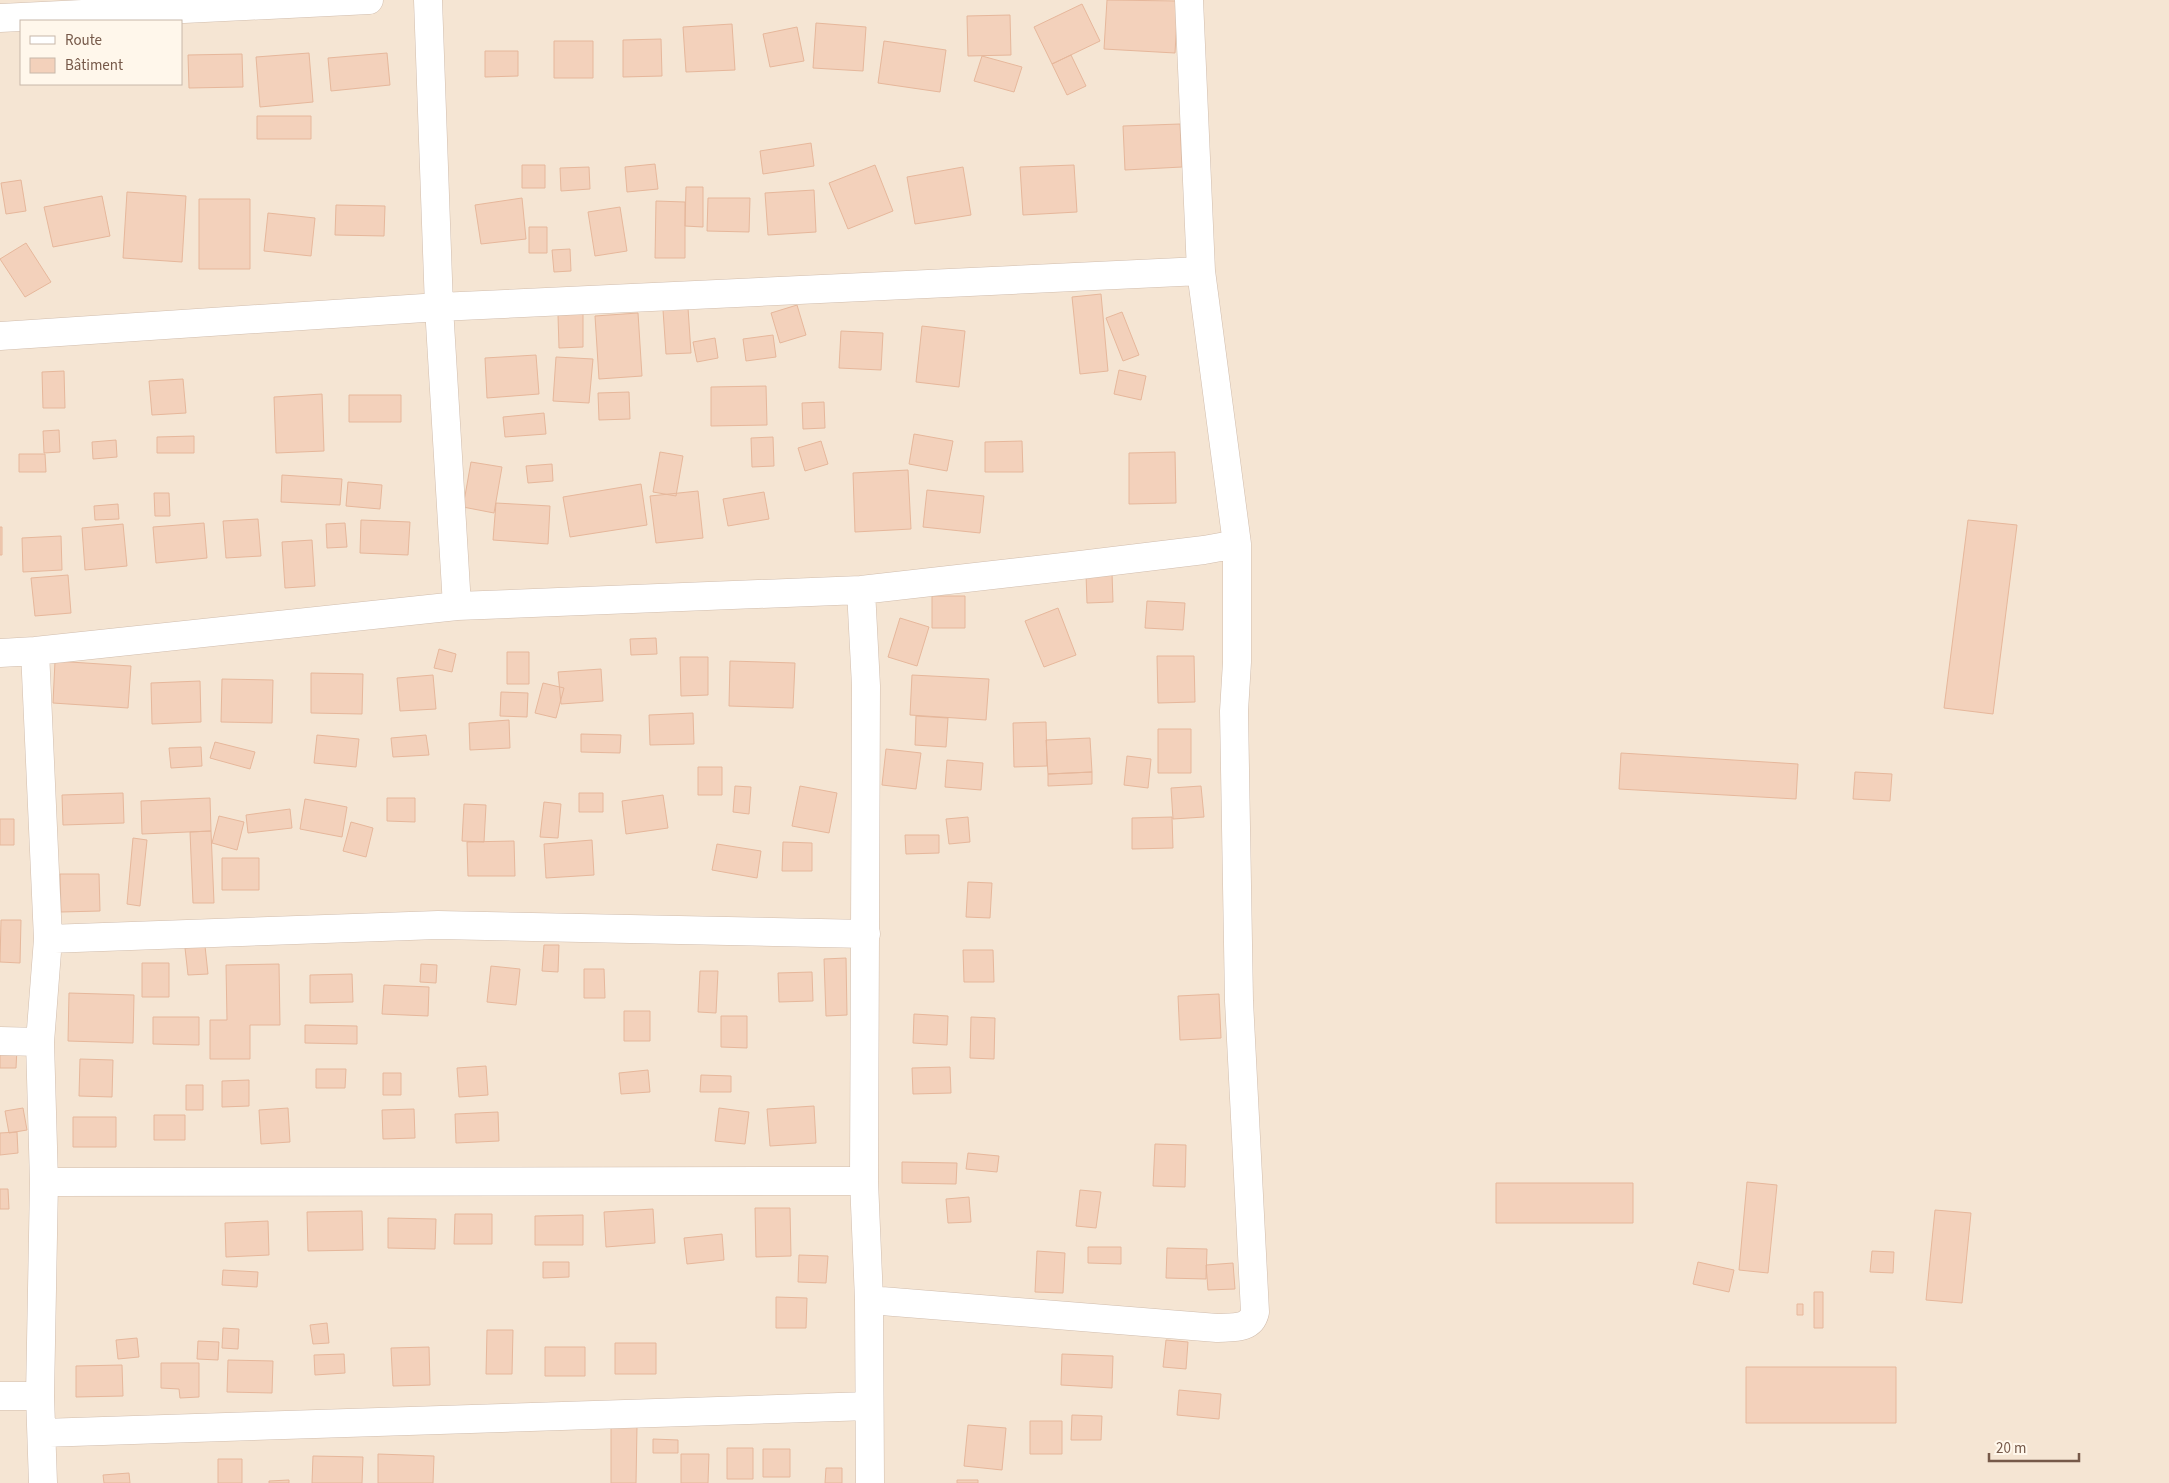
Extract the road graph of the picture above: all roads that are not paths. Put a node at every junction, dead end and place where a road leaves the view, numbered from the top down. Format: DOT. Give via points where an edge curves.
graph roads {
  1 [pos="369,0"];
  2 [pos="428,0"];
  3 [pos="1189,0"];
  4 [pos="0,18"];
  5 [pos="1201,271"];
  6 [pos="439,308"];
  7 [pos="0,336"];
  8 [pos="1237,544"];
  9 [pos="861,590"];
  10 [pos="456,606"];
  11 [pos="35,651"];
  12 [pos="0,653"];
  13 [pos="866,934"];
  14 [pos="48,939"];
  15 [pos="0,1041"];
  16 [pos="40,1042"];
  17 [pos="864,1181"];
  18 [pos="44,1182"];
  19 [pos="869,1300"];
  20 [pos="0,1396"];
  21 [pos="40,1396"];
  22 [pos="869,1406"];
  23 [pos="42,1434"];
  24 [pos="43,1483"];
  25 [pos="870,1483"];
  1 -- 4 [label="street"];
  2 -- 6 [label="street"];
  3 -- 5 [label="street"];
  5 -- 6 [label="street"];
  5 -- 8 [label="street"];
  6 -- 7 [label="street"];
  6 -- 10 [label="street"];
  8 -- 9 [label="street" via="1119,561"];
  8 -- 19 [label="street" via="1234,711 1239,992 1254,1318 1245,1326 1217,1328"];
  9 -- 10 [label="street"];
  9 -- 13 [label="street" via="866,686"];
  10 -- 11 [label="street"];
  11 -- 12 [label="street"];
  11 -- 14 [label="street"];
  13 -- 14 [label="street" via="438,925"];
  13 -- 17 [label="street"];
  14 -- 16 [label="street"];
  15 -- 16 [label="street"];
  16 -- 18 [label="street"];
  17 -- 18 [label="street"];
  17 -- 19 [label="street"];
  18 -- 21 [label="street"];
  19 -- 22 [label="street"];
  20 -- 21 [label="street"];
  21 -- 23 [label="street"];
  22 -- 23 [label="street"];
  22 -- 25 [label="street"];
  23 -- 24 [label="street"];
}
